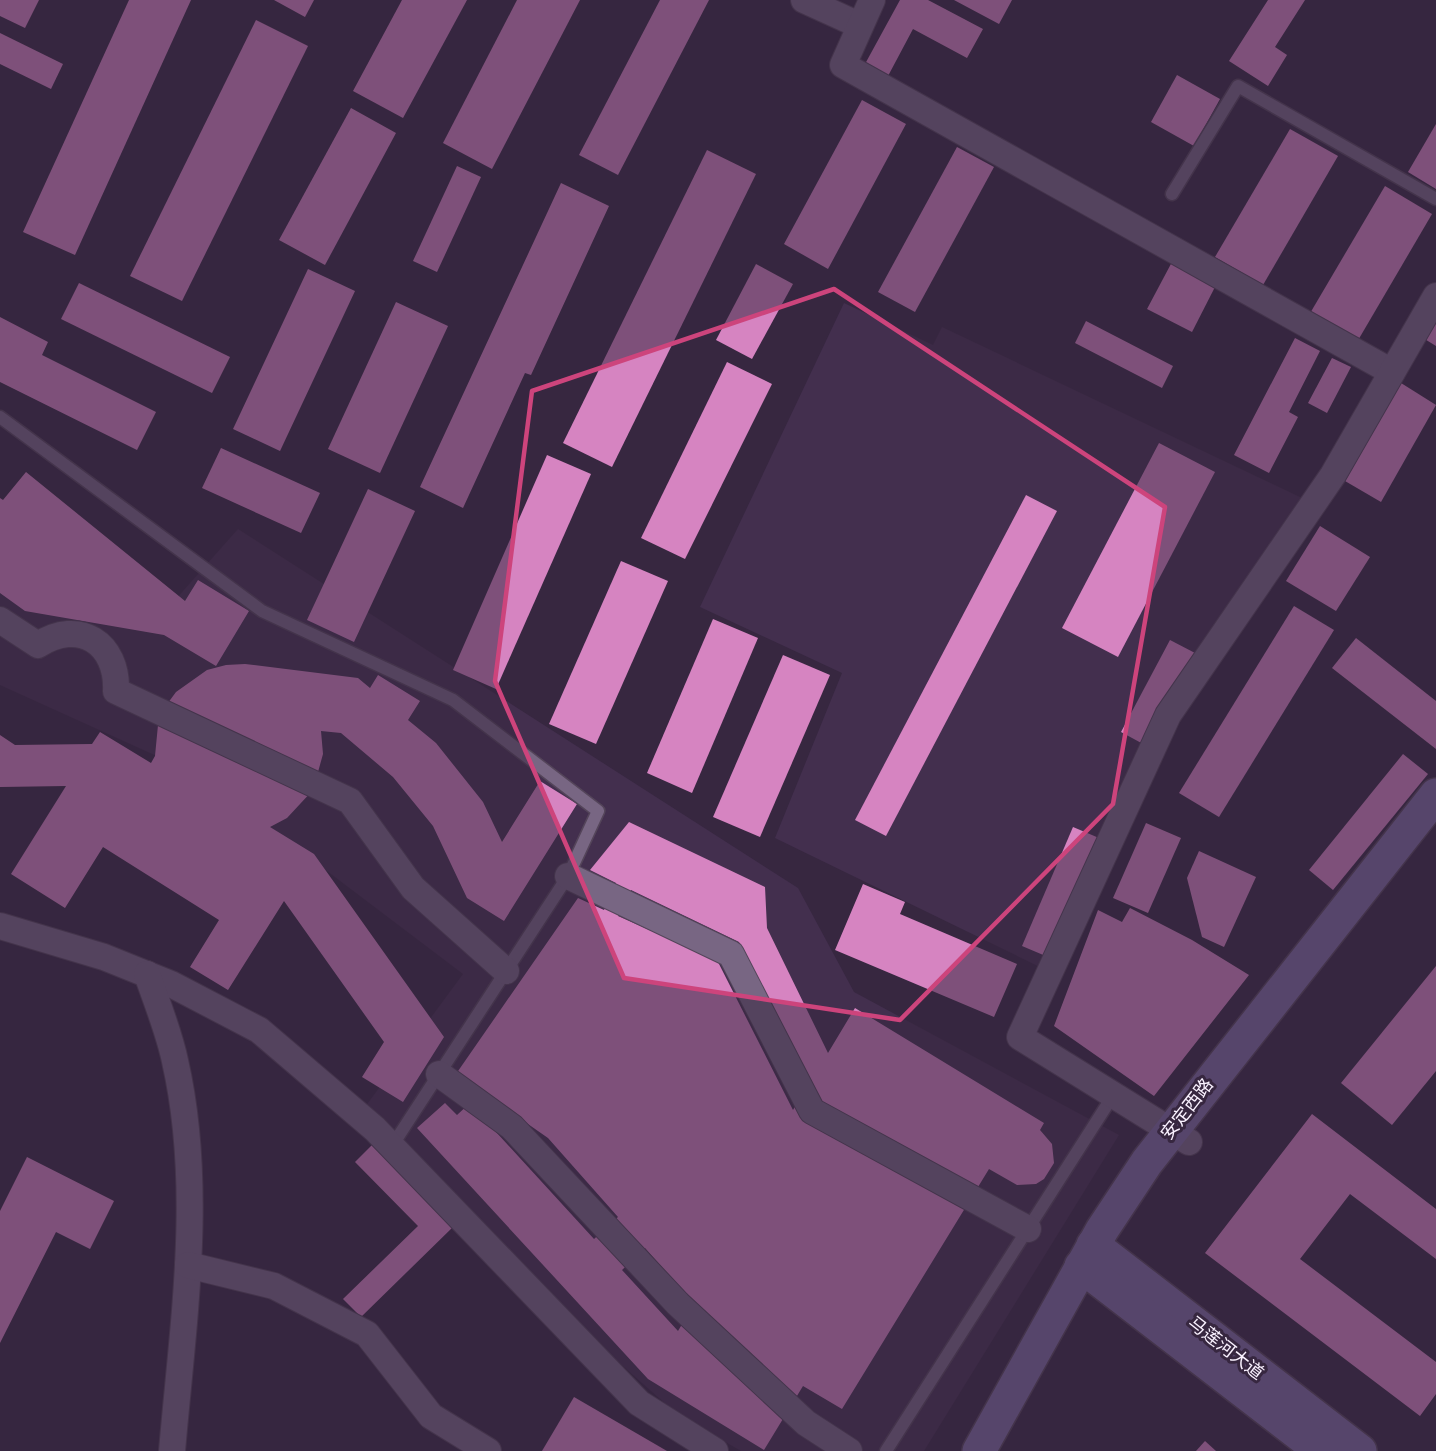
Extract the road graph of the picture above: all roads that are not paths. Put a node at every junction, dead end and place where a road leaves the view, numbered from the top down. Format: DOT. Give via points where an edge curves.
graph roads {
  1 [pos="804,0"];
  2 [pos="872,0"];
  3 [pos="859,26"];
  4 [pos="1172,194"];
  5 [pos="1436,199"];
  6 [pos="1436,296"];
  7 [pos="1392,372"];
  8 [pos="0,417"];
  9 [pos="0,620"];
  10 [pos="1436,795"];
  11 [pos="1436,831"];
  12 [pos="568,876"];
  13 [pos="0,926"];
  14 [pos="506,971"];
  15 [pos="147,974"];
  16 [pos="439,1074"];
  17 [pos="1114,1094"];
  18 [pos="1180,1136"];
  19 [pos="392,1146"];
  20 [pos="1028,1229"];
  21 [pos="1096,1262"];
  22 [pos="188,1265"];
  23 [pos="172,1451"];
  24 [pos="488,1451"];
  25 [pos="715,1451"];
  26 [pos="849,1451"];
  27 [pos="886,1451"];
  28 [pos="979,1451"];
  29 [pos="1003,1451"];
  30 [pos="1321,1451"];
  31 [pos="1360,1451"];
  1 -- 3 [label="street"];
  2 -- 3 [label="street"];
  3 -- 7 [label="street" via="843,65"];
  4 -- 5 [label="lane" via="1238,86"];
  6 -- 7 [label="street"];
  7 -- 17 [label="street" via="1333,476 1168,715 1020,1037"];
  8 -- 12 [label="lane" via="262,611 453,700 598,811"];
  9 -- 14 [label="street" via="38,645 64,633 93,640 113,662 116,691 350,801 413,888"];
  10 -- 18 [label="street, 安定西路"];
  11 -- 18 [label="street, 安定西路"];
  12 -- 14 [label="lane"];
  12 -- 20 [label="street" via="731,954 812,1111"];
  13 -- 15 [label="street"];
  14 -- 16 [label="lane"];
  15 -- 19 [label="street" via="259,1030"];
  15 -- 22 [label="street" via="175,1060 188,1146"];
  16 -- 19 [label="lane"];
  16 -- 26 [label="street" via="512,1127 678,1304 806,1423"];
  17 -- 18 [label="street"];
  17 -- 20 [label="lane"];
  18 -- 21 [label="street, 安定西路" via="1164,1174"];
  19 -- 25 [label="street" via="639,1403"];
  20 -- 27 [label="lane"];
  21 -- 28 [label="street, 安定西路"];
  21 -- 29 [label="street, 安定西路"];
  21 -- 30 [label="street, 马莲河大道"];
  21 -- 31 [label="street, 马莲河大道"];
  22 -- 23 [label="street"];
  22 -- 24 [label="street" via="274,1286 367,1334 431,1416"];
}
